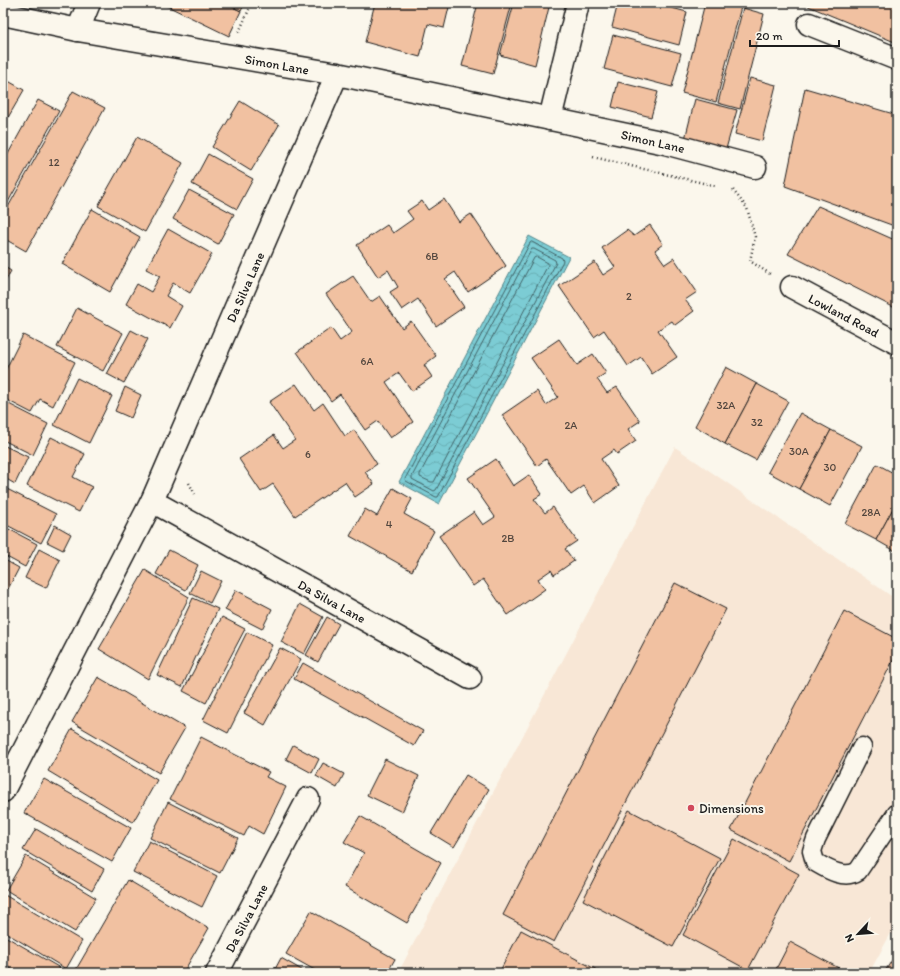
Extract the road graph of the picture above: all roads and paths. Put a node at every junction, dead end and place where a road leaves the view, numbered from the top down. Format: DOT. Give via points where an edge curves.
graph roads {
  1 [pos="89,3"];
  2 [pos="252,3"];
  3 [pos="578,3"];
  4 [pos="3,14"];
  5 [pos="810,24"];
  6 [pos="78,30"];
  7 [pos="238,35"];
  8 [pos="897,59"];
  9 [pos="337,74"];
  10 [pos="550,119"];
  11 [pos="755,167"];
  12 [pos="734,190"];
  13 [pos="792,287"];
  14 [pos="897,343"];
  15 [pos="186,477"];
  16 [pos="197,496"];
  17 [pos="152,501"];
  18 [pos="470,678"];
  19 [pos="862,748"];
  20 [pos="3,791"];
  21 [pos="308,799"];
  22 [pos="897,813"];
  23 [pos="217,973"];
  1 -- 6 [label="street"];
  2 -- 7 [label="path"];
  3 -- 10 [label="street"];
  4 -- 6 [label="street, Simon Lane"];
  5 -- 8 [label="street"];
  6 -- 9 [label="street, Simon Lane"];
  9 -- 10 [label="street, Simon Lane"];
  9 -- 17 [label="street, Da Silva Lane"];
  10 -- 11 [label="street, Simon Lane" via="665,143"];
  12 -- 13 [label="path" via="747,208 754,237 750,261"];
  13 -- 14 [label="street, Lowland Road"];
  15 -- 16 [label="path"];
  17 -- 18 [label="street, Da Silva Lane"];
  17 -- 20 [label="street, Da Silva Lane"];
  19 -- 22 [label="lane" via="816,839 812,851 815,862 834,872 853,874 858,871"];
  21 -- 23 [label="street, Da Silva Lane"];
}
